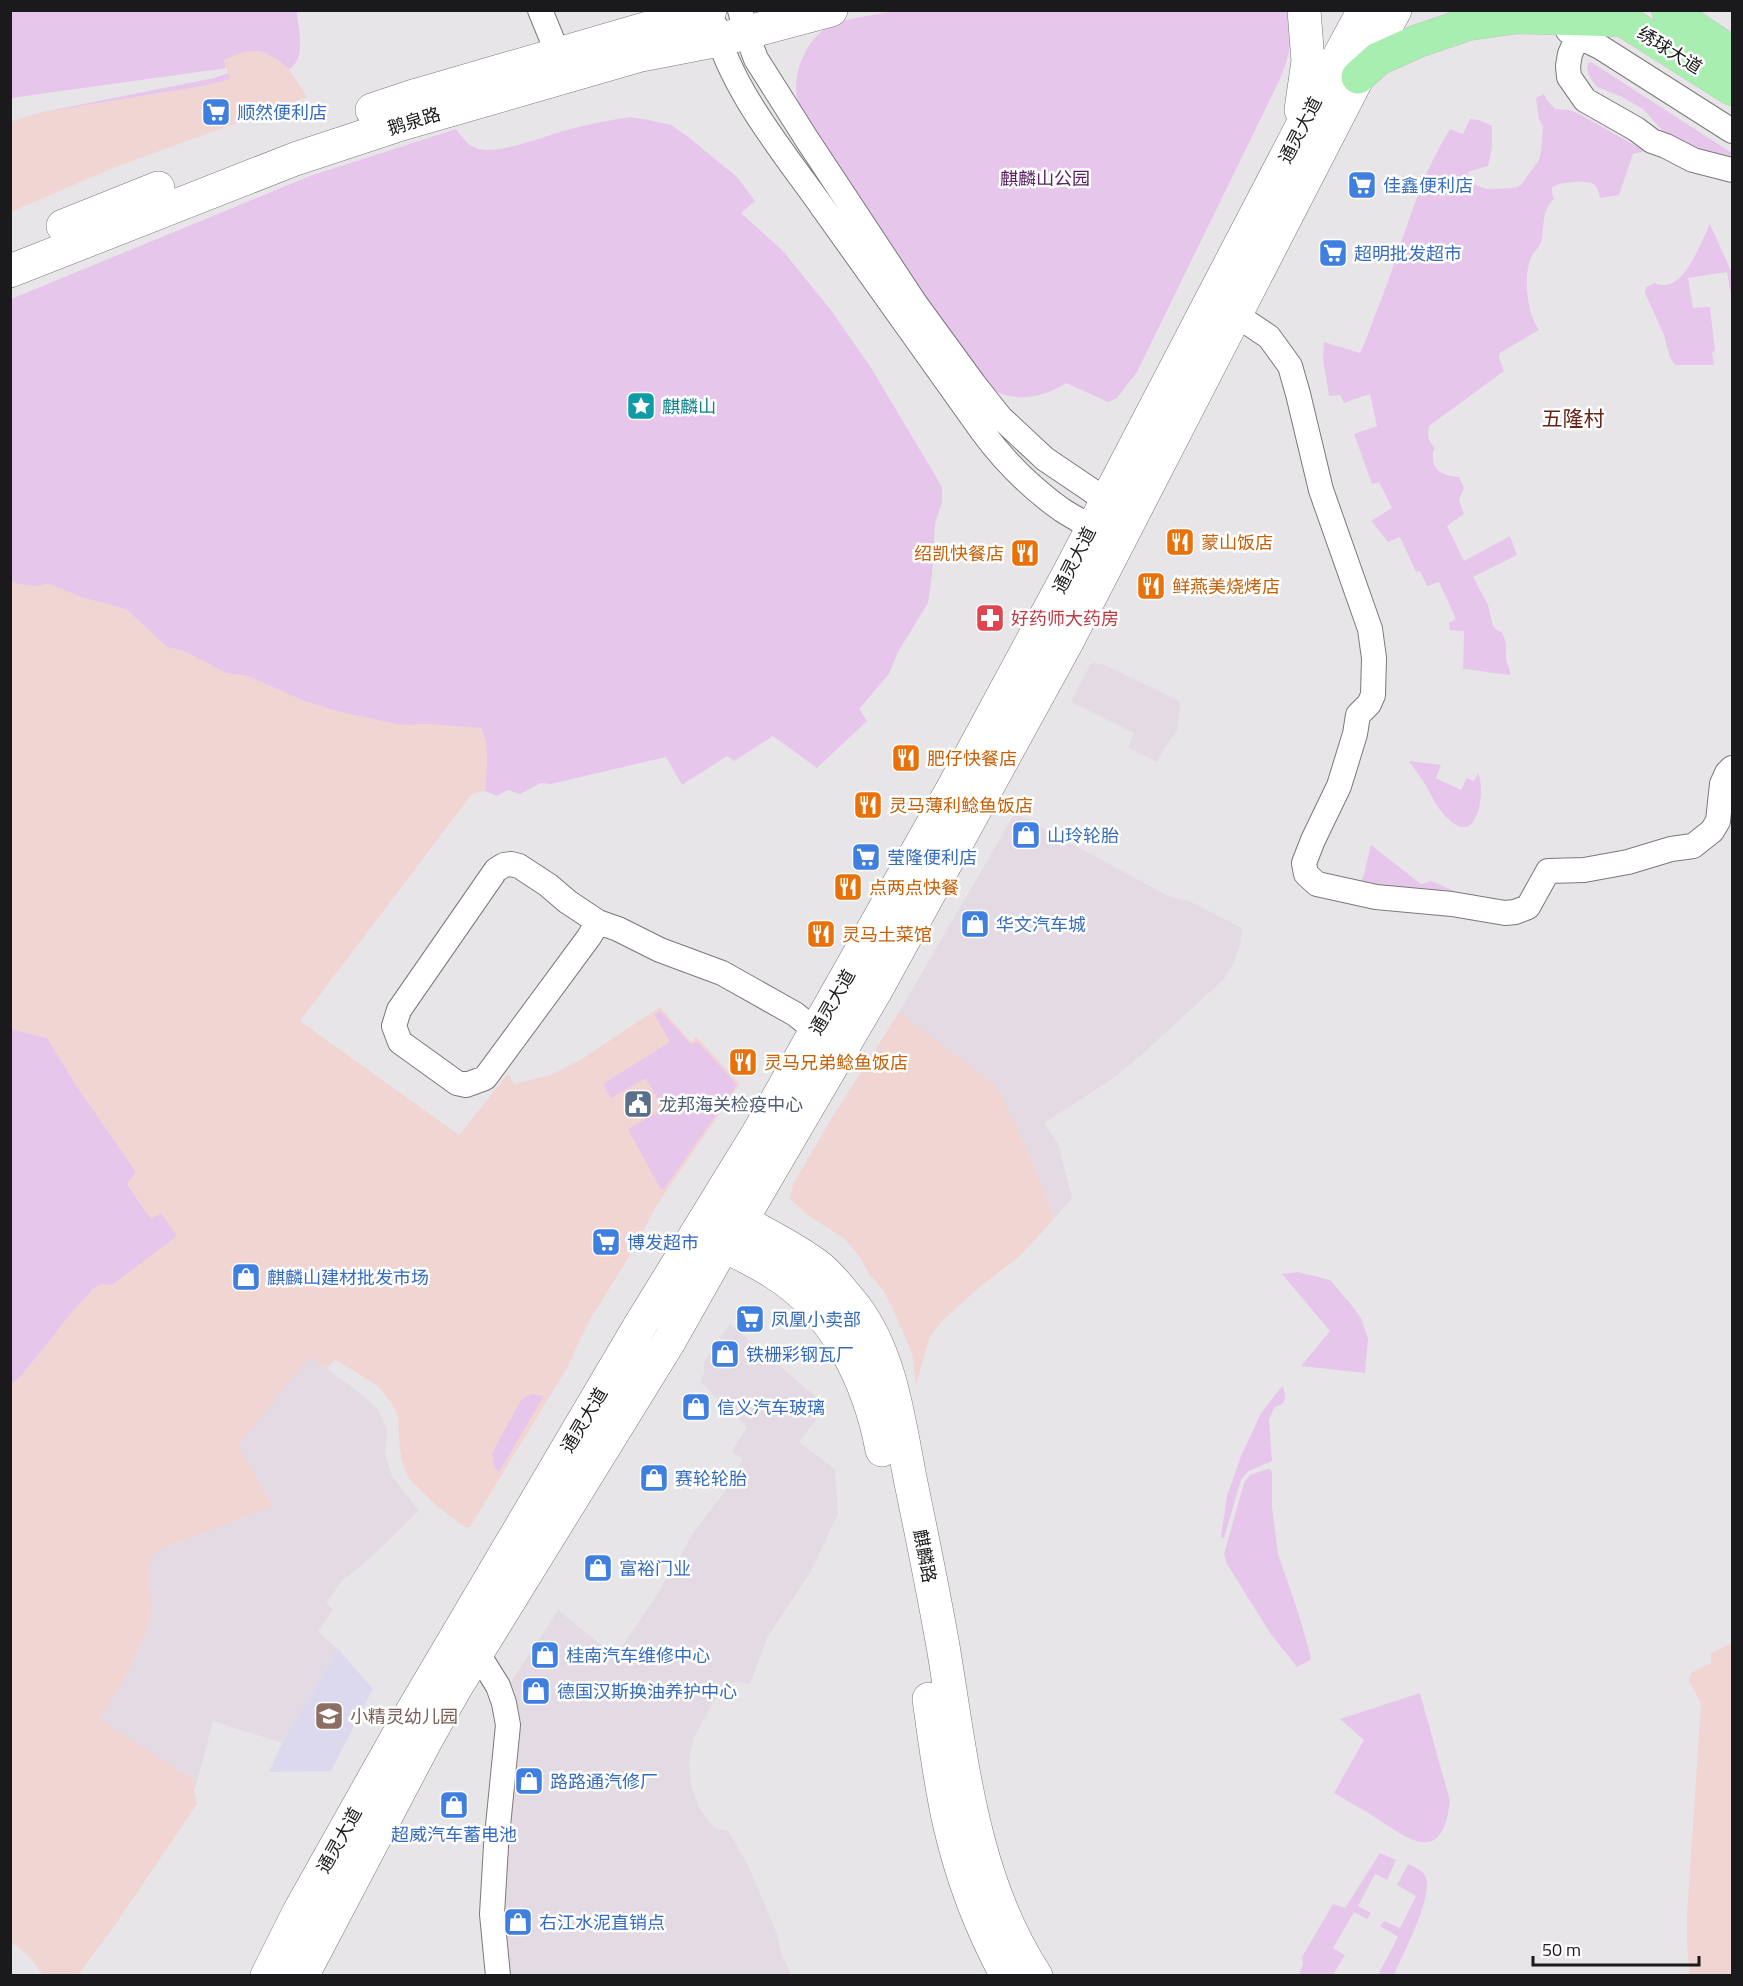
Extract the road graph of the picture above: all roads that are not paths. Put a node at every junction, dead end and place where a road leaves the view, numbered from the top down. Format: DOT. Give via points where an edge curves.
graph roads {
  1 [pos="540,10"];
  2 [pos="831,10"];
  3 [pos="1304,10"];
  4 [pos="1364,10"];
  5 [pos="1395,10"];
  6 [pos="1668,10"];
  7 [pos="1614,15"];
  8 [pos="1542,18"];
  9 [pos="725,21"];
  10 [pos="1582,38"];
  11 [pos="1732,53"];
  12 [pos="558,54"];
  13 [pos="1358,77"];
  14 [pos="1732,89"];
  15 [pos="1732,131"];
  16 [pos="1292,148"];
  17 [pos="1732,170"];
  18 [pos="10,248"];
  19 [pos="10,272"];
  20 [pos="1235,315"];
  21 [pos="1112,522"];
  22 [pos="1732,768"];
  23 [pos="598,922"];
  24 [pos="816,1031"];
  25 [pos="719,1226"];
  26 [pos="478,1654"];
  27 [pos="267,1976"];
  28 [pos="302,1976"];
  29 [pos="498,1976"];
  30 [pos="1007,1976"];
  31 [pos="1036,1976"];
  1 -- 12 [label="street"];
  2 -- 9 [label="main road, 鹅泉路" via="799,20"];
  3 -- 16 [label="main road" via="1307,73"];
  4 -- 16 [label="main road, 通灵大道"];
  5 -- 13 [label="main road, 通灵大道"];
  6 -- 11 [label="main road, 绣球大道"];
  7 -- 8 [label="main road"];
  7 -- 14 [label="main road, 绣球大道"];
  8 -- 10 [label="street"];
  8 -- 13 [label="main road" via="1495,19 1442,32 1378,59"];
  9 -- 12 [label="main road, 鹅泉路"];
  9 -- 19 [label="main road, 鹅泉路" via="641,55 295,159"];
  9 -- 21 [label="street" via="756,59 915,303 974,384 1000,417"];
  10 -- 15 [label="street"];
  10 -- 17 [label="street" via="1574,45 1568,66 1569,77 1585,100 1652,141 1693,160"];
  12 -- 18 [label="main road, 鹅泉路" via="417,94 315,130 123,201"];
  13 -- 20 [label="main road, 通灵大道"];
  16 -- 21 [label="main road, 通灵大道"];
  20 -- 21 [label="main road, 通灵大道"];
  20 -- 22 [label="street" via="1269,337 1290,366 1321,490 1372,642 1373,695 1358,716 1339,786 1304,863 1306,874 1317,884 1376,897 1515,912 1528,907 1548,871 1584,870 1693,846 1718,821 1722,784"];
  21 -- 24 [label="main road, 通灵大道" via="1069,573"];
  21 -- 25 [label="main road, 通灵大道" via="1068,640 875,992"];
  23 -- 23 [label="street" via="485,1078 466,1085 458,1083 400,1042 393,1026 399,1010 496,870 504,865 519,866"];
  23 -- 24 [label="street" via="722,973 788,1009"];
  24 -- 25 [label="main road, 通灵大道" via="757,1135"];
  25 -- 26 [label="main road, 通灵大道" via="670,1340"];
  25 -- 27 [label="main road, 通灵大道" via="400,1732"];
  25 -- 30 [label="main road, 麒麟路" via="811,1302 844,1345 876,1417 923,1658 949,1825 974,1904"];
  25 -- 31 [label="main road, 麒麟路" via="784,1244 820,1268 868,1326 885,1367 905,1451 983,1860 1013,1937"];
  26 -- 28 [label="main road, 通灵大道" via="425,1742"];
  26 -- 29 [label="street" via="498,1686 508,1725 492,1914"];
}
